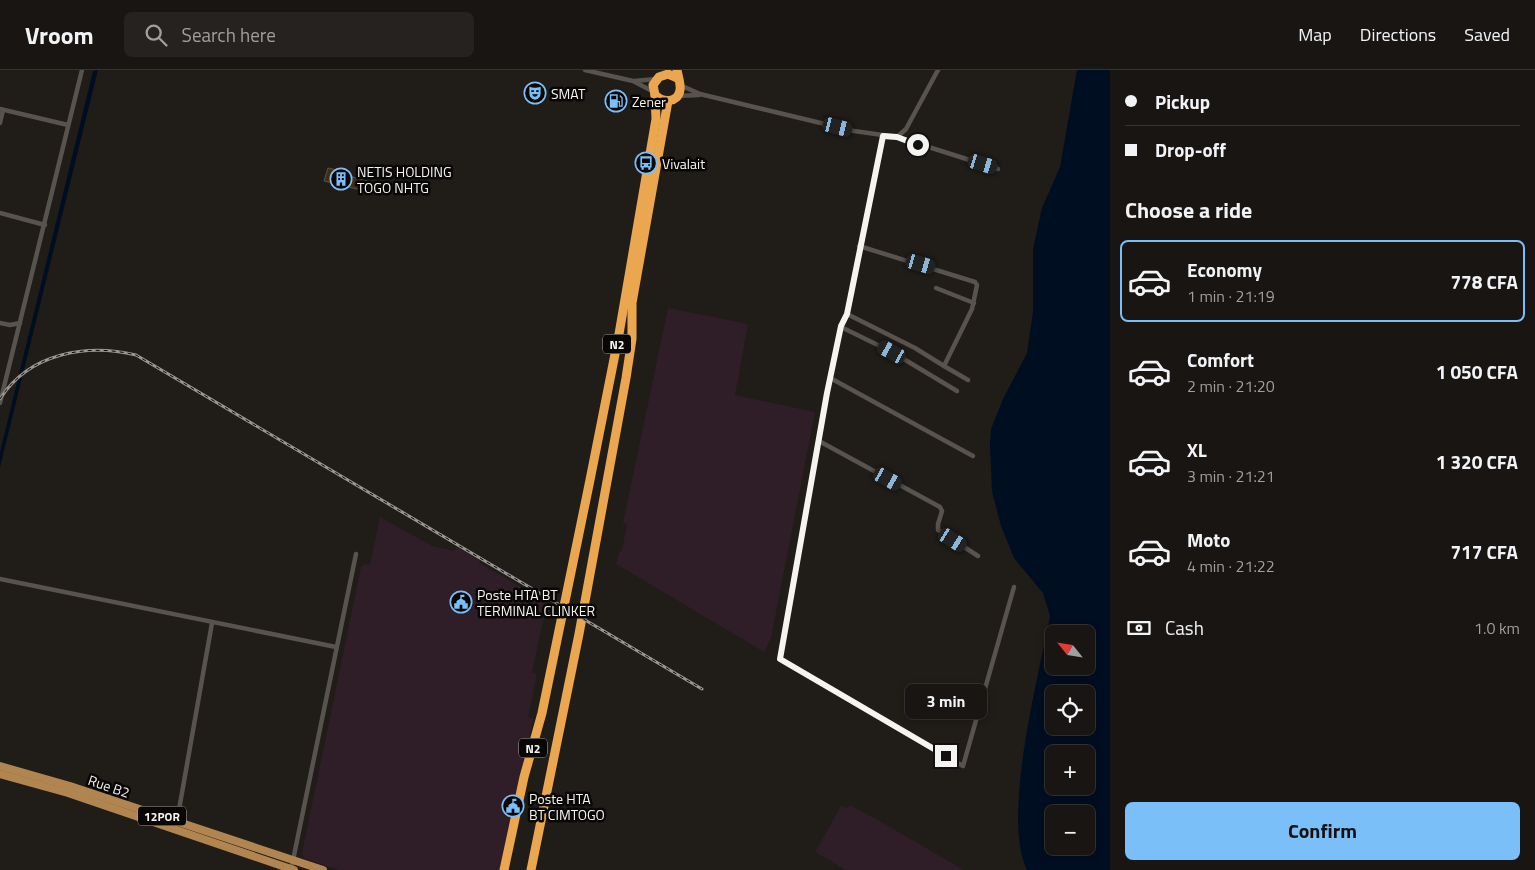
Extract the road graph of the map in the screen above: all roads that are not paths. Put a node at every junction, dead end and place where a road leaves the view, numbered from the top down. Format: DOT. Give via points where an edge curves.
graph roads {
  1 [pos="82,70"];
  2 [pos="585,70"];
  3 [pos="938,70"];
  4 [pos="662,74"];
  5 [pos="678,78"];
  6 [pos="633,81"];
  7 [pos="654,94"];
  8 [pos="700,94"];
  9 [pos="677,96"];
  10 [pos="668,101"];
  11 [pos="2,110"];
  12 [pos="0,123"];
  13 [pos="68,126"];
  14 [pos="883,136"];
  15 [pos="897,137"];
  16 [pos="998,169"];
  17 [pos="0,213"];
  18 [pos="45,224"];
  19 [pos="859,246"];
  20 [pos="936,288"];
  21 [pos="974,303"];
  22 [pos="847,314"];
  23 [pos="20,322"];
  24 [pos="0,323"];
  25 [pos="841,326"];
  26 [pos="944,366"];
  27 [pos="832,379"];
  28 [pos="968,380"];
  29 [pos="957,391"];
  30 [pos="0,403"];
  31 [pos="819,441"];
  32 [pos="973,456"];
  33 [pos="356,554"];
  34 [pos="978,556"];
  35 [pos="0,580"];
  36 [pos="1014,587"];
  37 [pos="212,624"];
  38 [pos="336,647"];
  39 [pos="0,766"];
  40 [pos="0,774"];
  41 [pos="177,821"];
  42 [pos="294,860"];
  43 [pos="292,870"];
  44 [pos="324,870"];
  45 [pos="504,870"];
  46 [pos="531,870"];
  1 -- 13 [label="street"];
  2 -- 6 [label="street"];
  3 -- 15 [label="street" via="906,129"];
  4 -- 5 [label="highway"];
  4 -- 6 [label="street"];
  4 -- 7 [label="highway" via="653,85"];
  5 -- 8 [label="street"];
  5 -- 9 [label="highway"];
  6 -- 7 [label="street"];
  7 -- 10 [label="highway" via="660,100"];
  7 -- 45 [label="highway, N2" via="656,119 619,334 542,713"];
  8 -- 9 [label="street"];
  8 -- 14 [label="street"];
  9 -- 10 [label="highway"];
  10 -- 46 [label="highway, N2" via="632,303 632,339 626,378"];
  11 -- 12 [label="street"];
  11 -- 13 [label="street"];
  13 -- 18 [label="street"];
  14 -- 15 [label="street"];
  14 -- 19 [label="street"];
  15 -- 16 [label="street"];
  17 -- 18 [label="street"];
  18 -- 23 [label="street"];
  19 -- 21 [label="street" via="970,279 977,285"];
  19 -- 22 [label="street"];
  20 -- 21 [label="street"];
  21 -- 26 [label="street"];
  22 -- 25 [label="street"];
  22 -- 26 [label="street"];
  23 -- 24 [label="street" via="10,326"];
  23 -- 30 [label="street"];
  25 -- 27 [label="street"];
  25 -- 29 [label="street"];
  26 -- 28 [label="street"];
  27 -- 31 [label="street"];
  27 -- 32 [label="street"];
  31 -- 34 [label="street" via="940,507 938,530"];
  31 -- 36 [label="street" via="780,659 963,766"];
  33 -- 38 [label="street"];
  35 -- 37 [label="street"];
  37 -- 38 [label="street"];
  37 -- 41 [label="street"];
  38 -- 42 [label="street"];
  39 -- 41 [label="main road, Rue B2 / 12POR"];
  40 -- 43 [label="main road, Rue B2 / 12POR" via="68,793"];
  41 -- 42 [label="main road, Rue B2 / 12POR"];
  42 -- 43 [label="street"];
  42 -- 44 [label="main road, Rue B2 / 12POR"];
}
